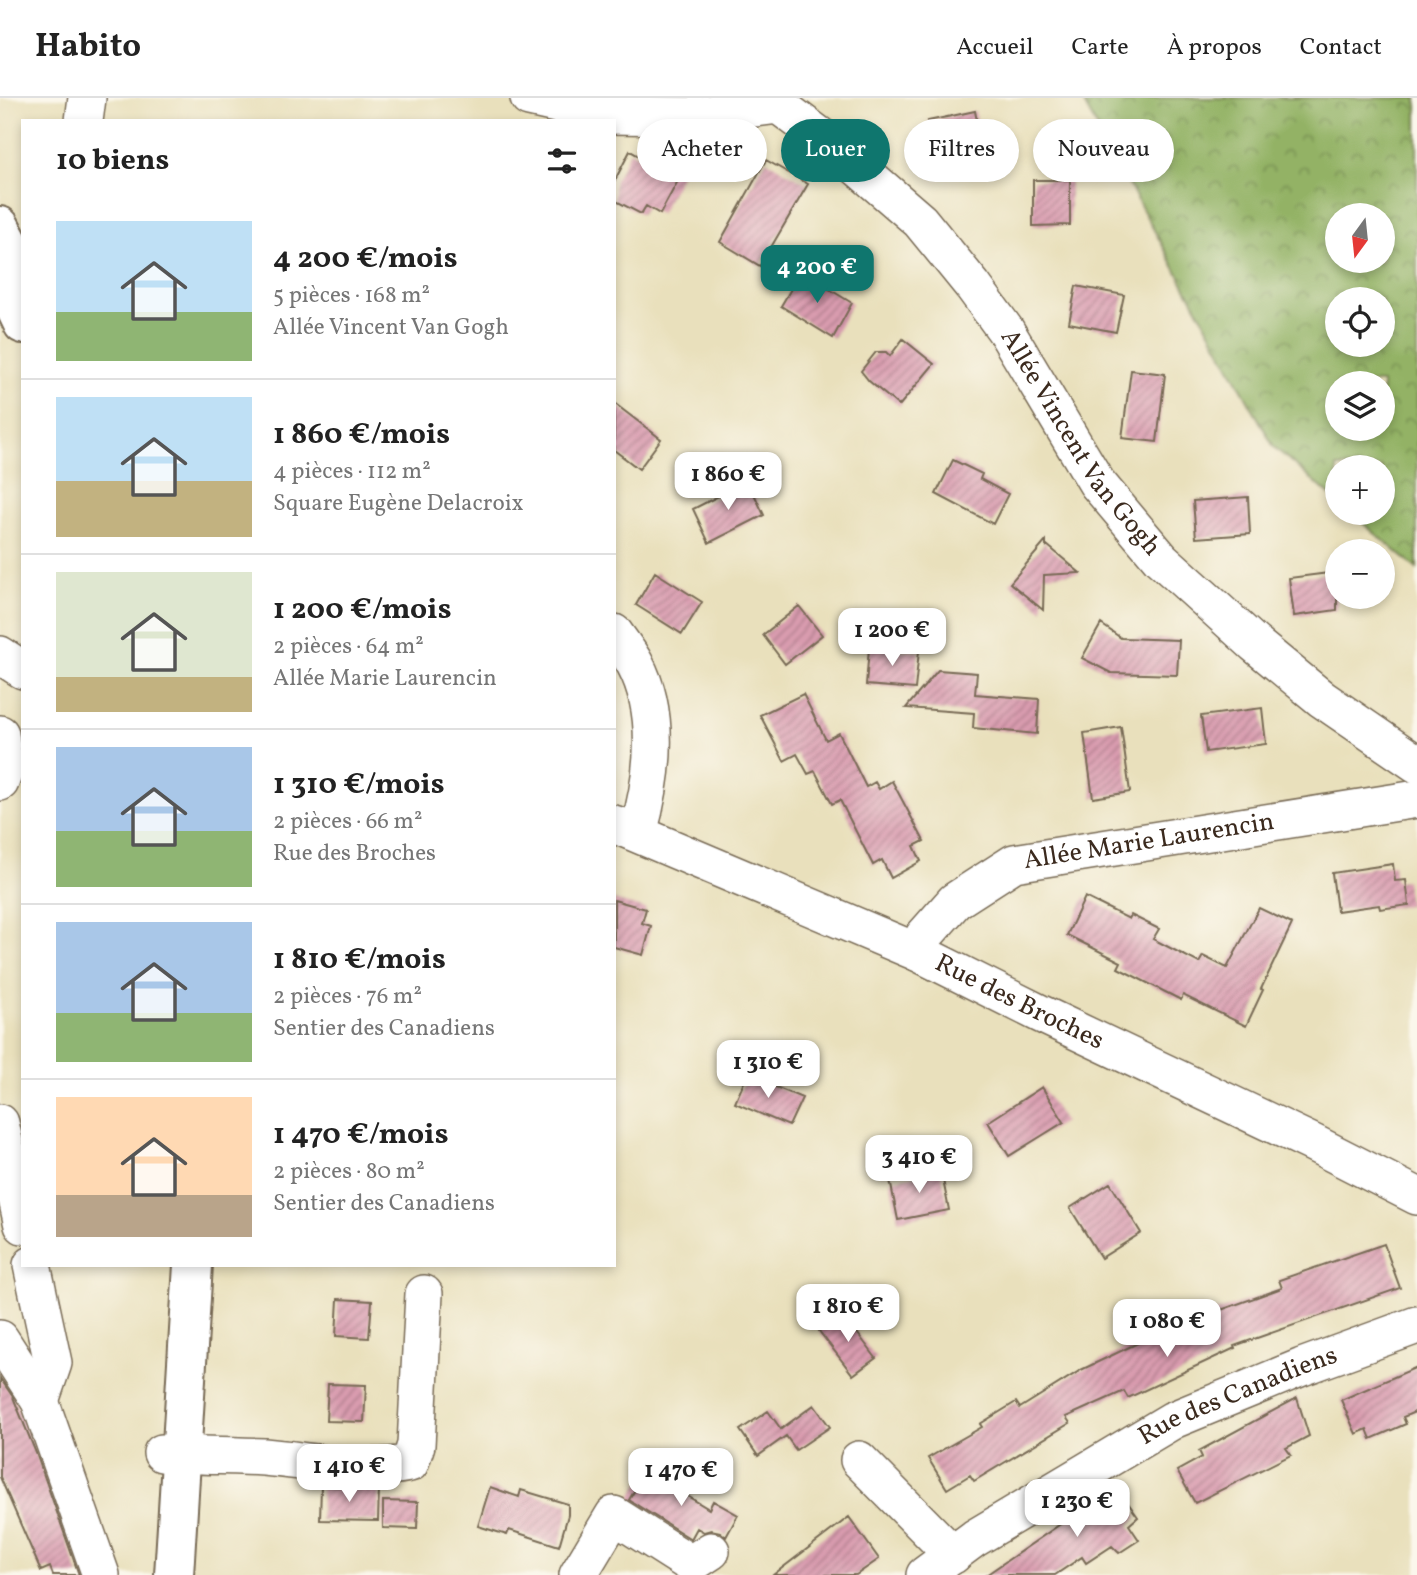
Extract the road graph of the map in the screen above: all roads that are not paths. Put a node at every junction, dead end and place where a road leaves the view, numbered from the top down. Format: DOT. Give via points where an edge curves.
graph roads {
  1 [pos="88,98"];
  2 [pos="529,98"];
  3 [pos="774,102"];
  4 [pos="84,119"];
  5 [pos="0,226"];
  6 [pos="21,266"];
  7 [pos="0,276"];
  8 [pos="21,320"];
  9 [pos="616,636"];
  10 [pos="0,734"];
  11 [pos="1417,765"];
  12 [pos="0,782"];
  13 [pos="1417,799"];
  14 [pos="626,828"];
  15 [pos="917,952"];
  16 [pos="0,1123"];
  17 [pos="1417,1196"];
  18 [pos="21,1216"];
  19 [pos="32,1267"];
  20 [pos="166,1267"];
  21 [pos="193,1267"];
  22 [pos="424,1294"];
  23 [pos="1417,1325"];
  24 [pos="0,1339"];
  25 [pos="40,1401"];
  26 [pos="172,1454"];
  27 [pos="859,1460"];
  28 [pos="711,1551"];
  29 [pos="939,1565"];
  30 [pos="101,1575"];
  31 [pos="156,1575"];
  32 [pos="174,1575"];
  33 [pos="578,1575"];
  1 -- 4 [label="street"];
  2 -- 3 [label="street" via="605,115 691,116"];
  3 -- 11 [label="street, Allée Vincent Van Gogh" via="920,221 1006,331 1097,483 1161,559 1322,699"];
  5 -- 6 [label="main road"];
  7 -- 8 [label="main road"];
  9 -- 14 [label="street" via="640,678 650,718 652,766"];
  10 -- 12 [label="street" via="5,769"];
  13 -- 15 [label="street, Allée Marie Laurencin" via="1014,863 955,901 924,936"];
  14 -- 15 [label="street, Rue des Broches"];
  15 -- 17 [label="street, Rue des Broches"];
  16 -- 18 [label="street"];
  19 -- 25 [label="street" via="53,1363"];
  20 -- 26 [label="main road"];
  21 -- 26 [label="main road"];
  22 -- 26 [label="street" via="416,1445 410,1463 384,1468"];
  23 -- 29 [label="street, Rue des Canadiens" via="1173,1420 975,1538"];
  24 -- 25 [label="street"];
  25 -- 30 [label="street"];
  26 -- 31 [label="main road"];
  26 -- 32 [label="main road"];
  27 -- 29 [label="street"];
  28 -- 33 [label="street" via="691,1564 614,1515"];
}
